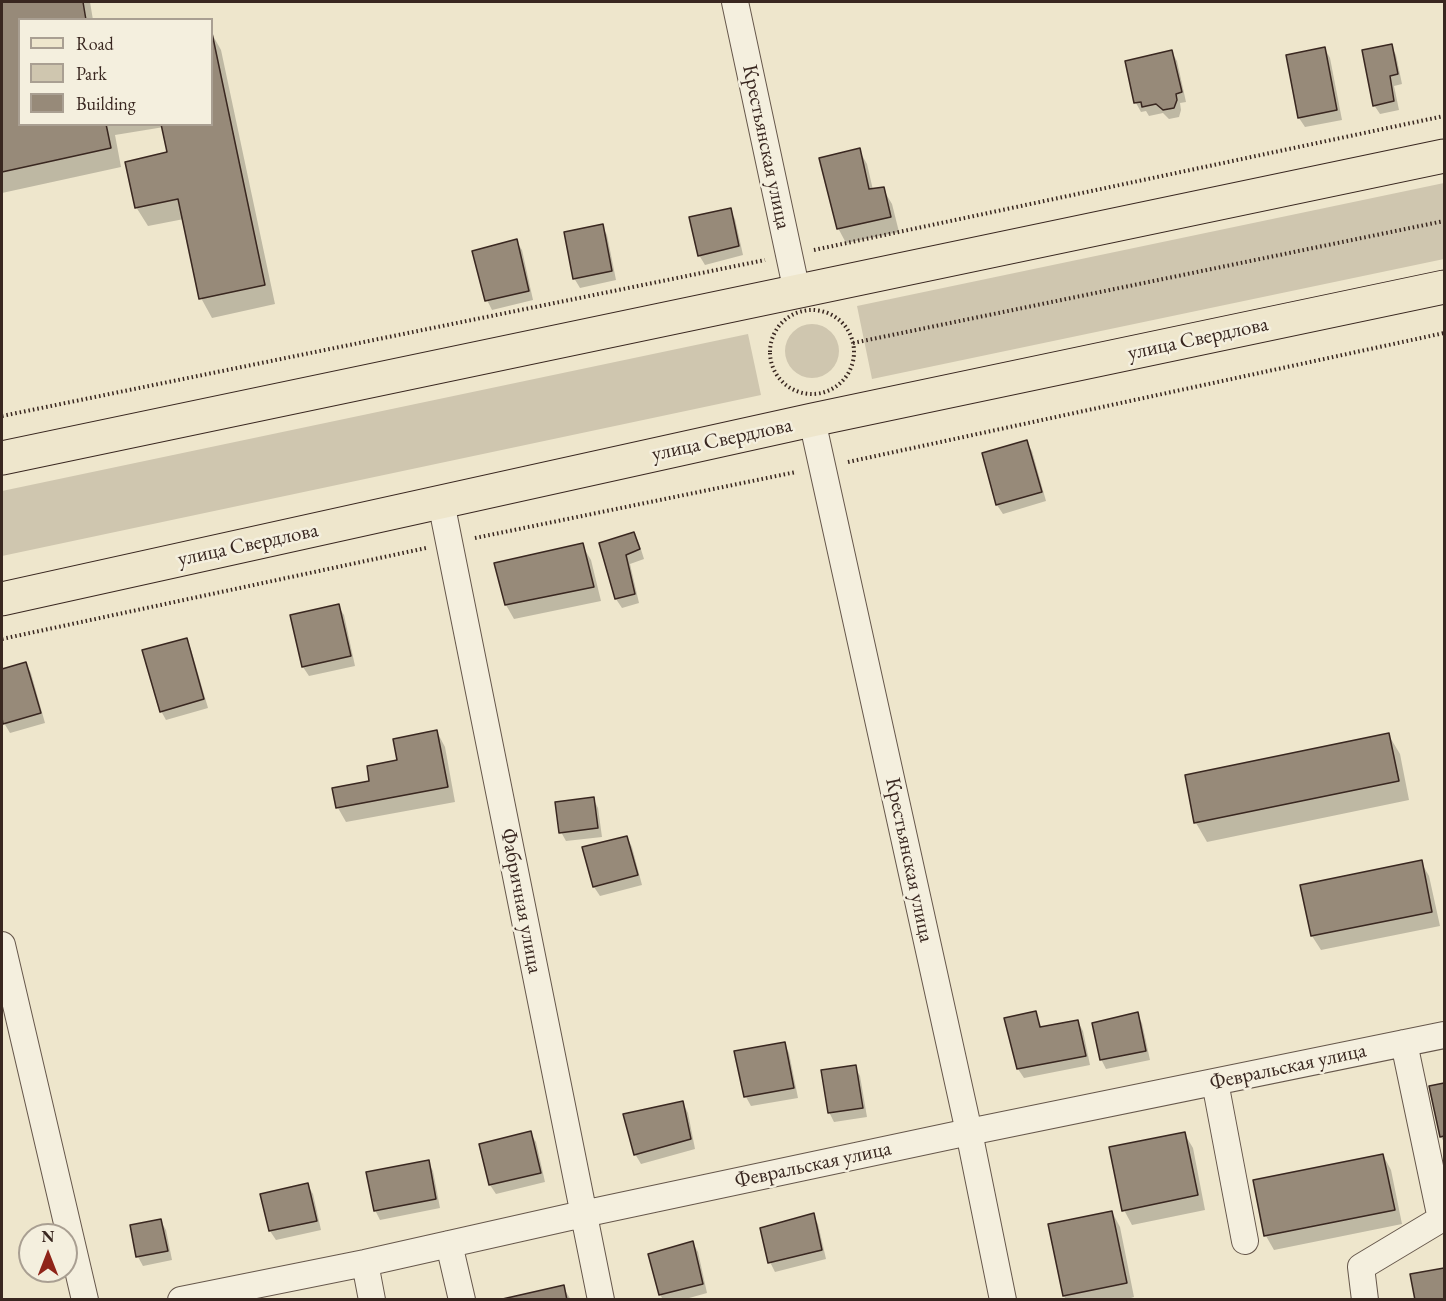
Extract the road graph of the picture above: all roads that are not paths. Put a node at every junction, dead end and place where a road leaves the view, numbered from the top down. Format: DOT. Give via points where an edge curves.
graph roads {
  1 [pos="735,2"];
  2 [pos="1444,156"];
  3 [pos="1444,287"];
  4 [pos="797,292"];
  5 [pos="812,420"];
  6 [pos="2,458"];
  7 [pos="441,502"];
  8 [pos="2,599"];
  9 [pos="2,945"];
  10 [pos="1444,1035"];
  11 [pos="1404,1043"];
  12 [pos="1215,1082"];
  13 [pos="969,1132"];
  14 [pos="583,1214"];
  15 [pos="1245,1241"];
  16 [pos="449,1244"];
  17 [pos="365,1263"];
  18 [pos="85,1299"];
  19 [pos="181,1299"];
  20 [pos="372,1299"];
  21 [pos="462,1299"];
  22 [pos="601,1299"];
  23 [pos="1003,1299"];
  24 [pos="1365,1299"];
  1 -- 4 [label="street, Крестьянская улица"];
  2 -- 4 [label="main road"];
  3 -- 5 [label="main road, улица Свердлова"];
  4 -- 6 [label="main road"];
  5 -- 7 [label="main road, улица Свердлова"];
  5 -- 13 [label="street, Крестьянская улица"];
  7 -- 8 [label="main road, улица Свердлова"];
  7 -- 14 [label="street, Фабричная улица"];
  9 -- 18 [label="street"];
  10 -- 11 [label="street, Февральская улица"];
  11 -- 12 [label="street, Февральская улица"];
  11 -- 24 [label="street" via="1441,1219 1361,1267"];
  12 -- 13 [label="street, Февральская улица"];
  12 -- 15 [label="street"];
  13 -- 14 [label="street, Февральская улица"];
  13 -- 23 [label="street, Крестьянская улица"];
  14 -- 16 [label="street, Февральская улица"];
  14 -- 22 [label="street, Фабричная улица"];
  16 -- 17 [label="street, Февральская улица"];
  16 -- 21 [label="street"];
  17 -- 19 [label="street, Февральская улица"];
  17 -- 20 [label="street"];
}
